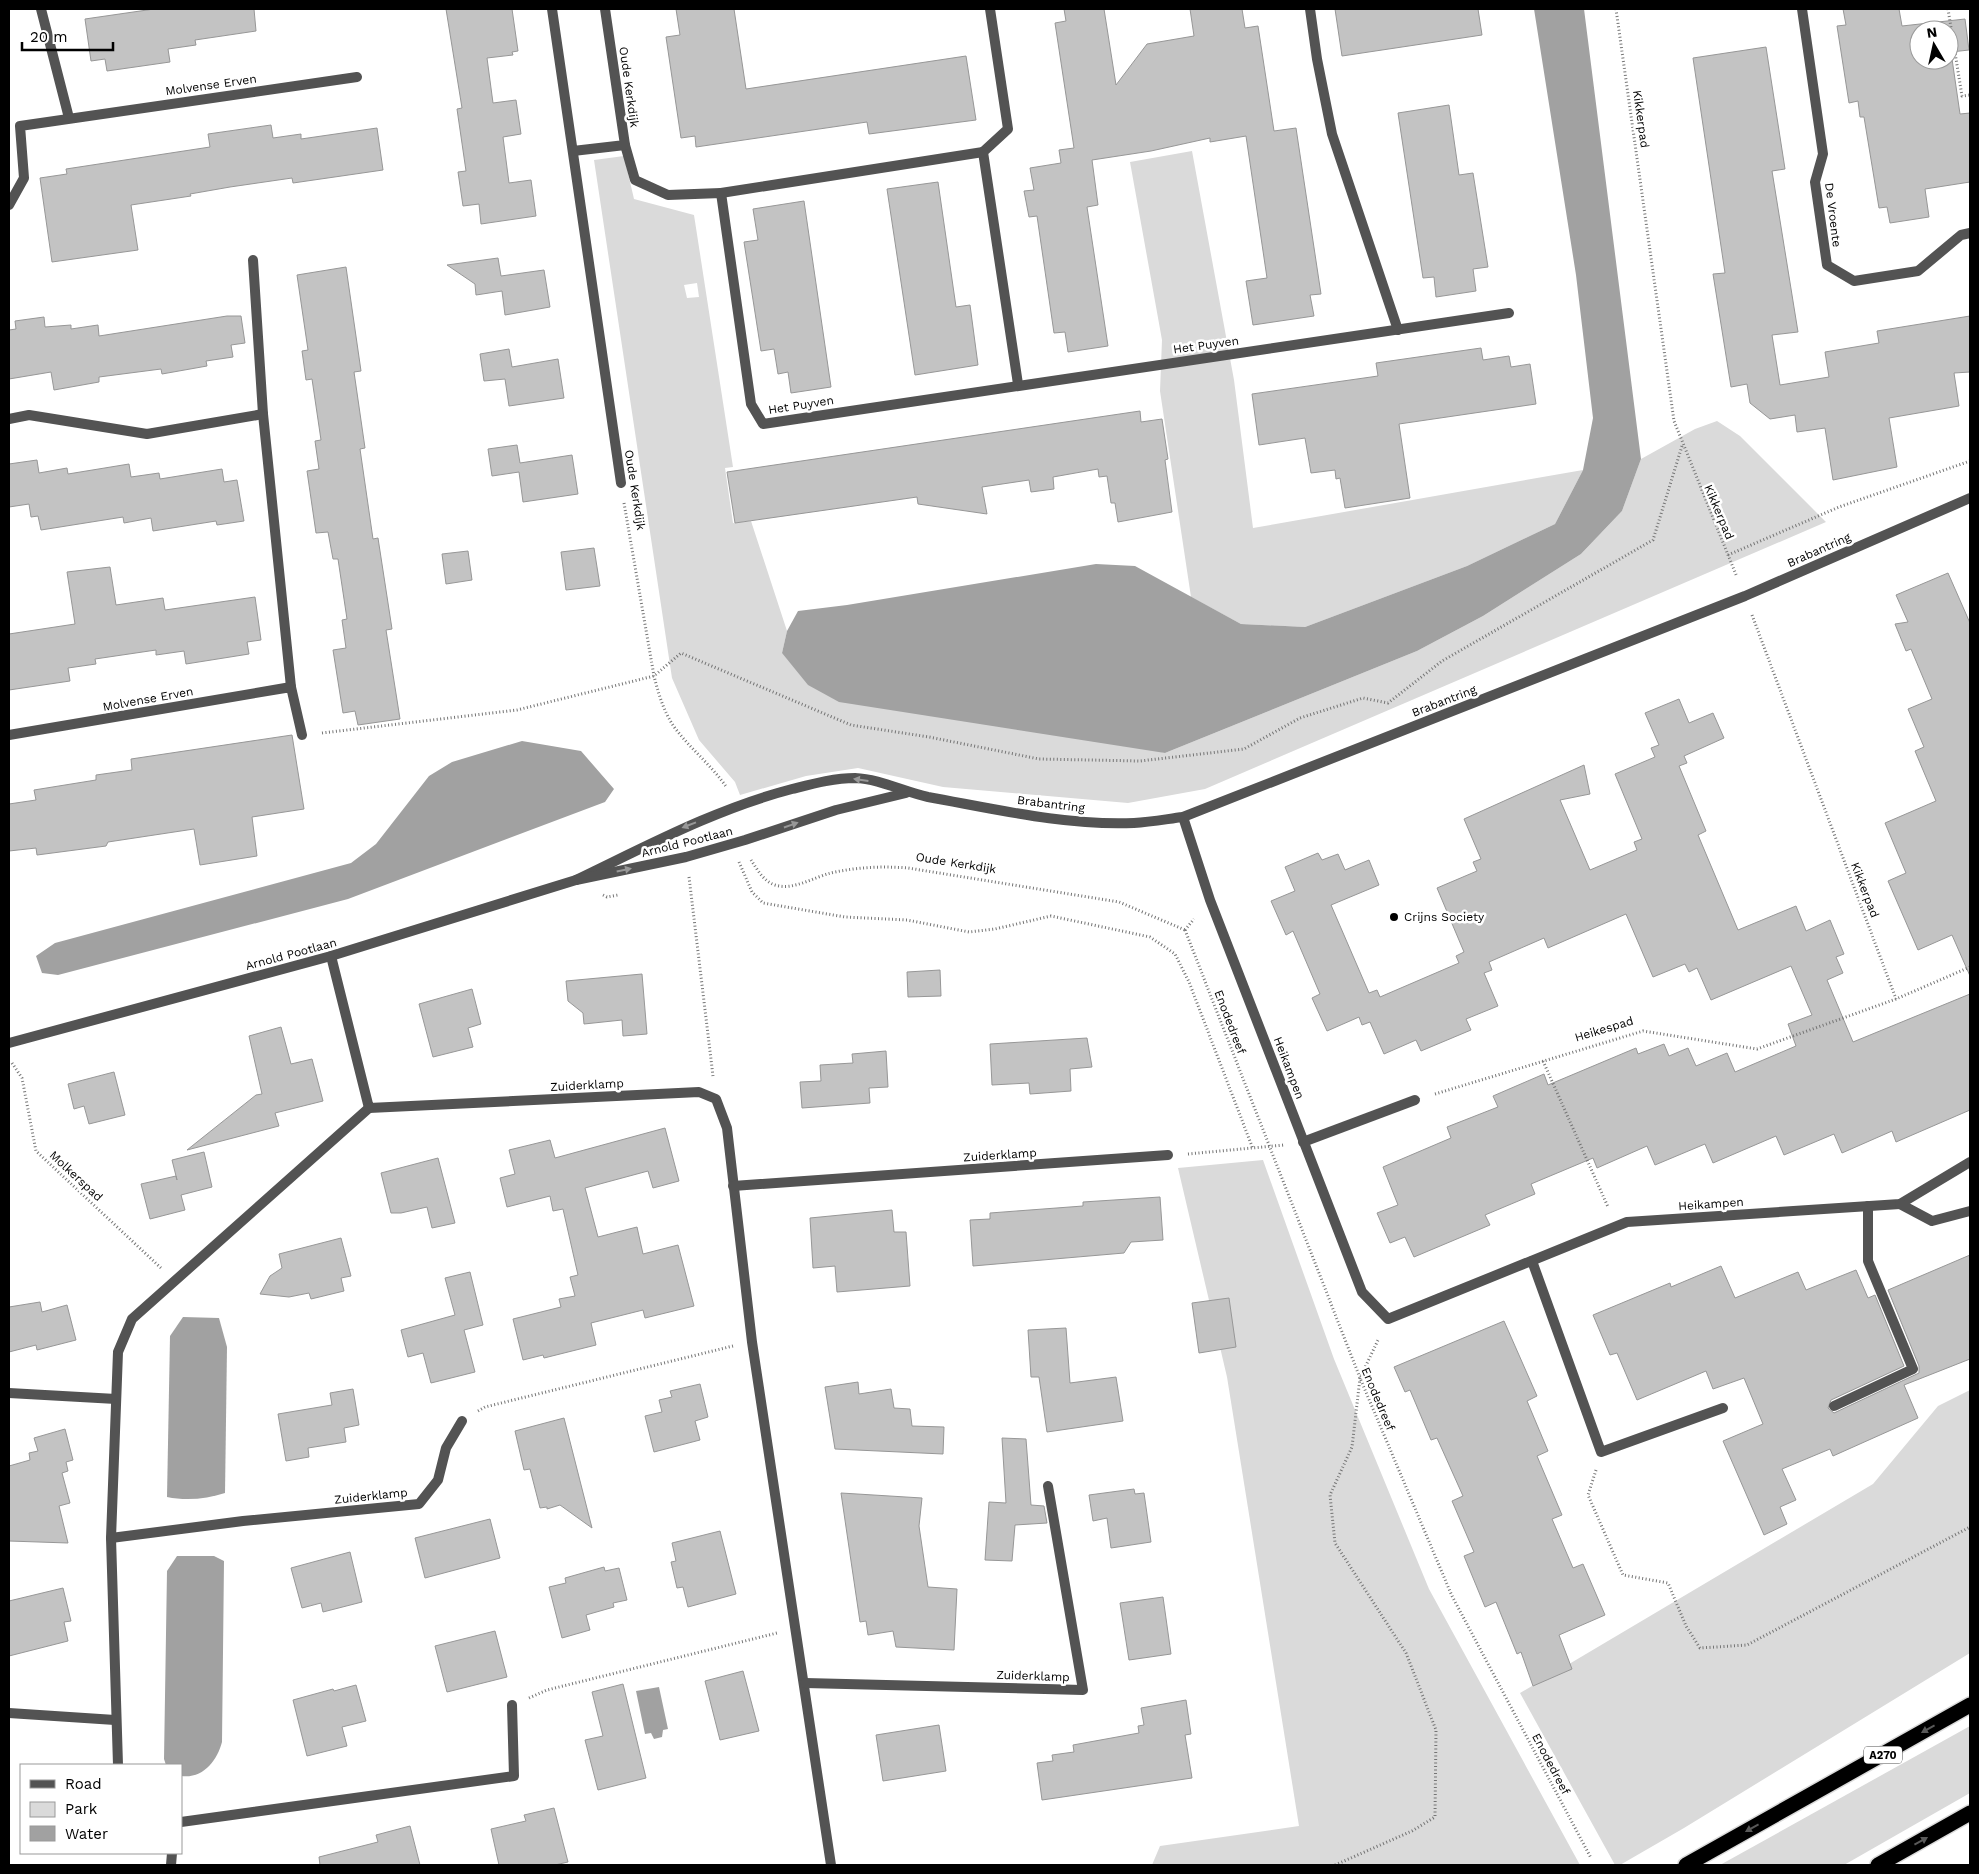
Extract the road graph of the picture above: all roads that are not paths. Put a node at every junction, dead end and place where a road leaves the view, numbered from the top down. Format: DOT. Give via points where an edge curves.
graph roads {
  1 [pos="41,9"];
  2 [pos="552,9"];
  3 [pos="605,9"];
  4 [pos="990,9"];
  5 [pos="1310,9"];
  6 [pos="1802,9"];
  7 [pos="357,77"];
  8 [pos="69,118"];
  9 [pos="625,146"];
  10 [pos="573,151"];
  11 [pos="983,152"];
  12 [pos="721,193"];
  13 [pos="9,205"];
  14 [pos="1970,233"];
  15 [pos="252,260"];
  16 [pos="1509,313"];
  17 [pos="1398,330"];
  18 [pos="1018,384"];
  19 [pos="263,414"];
  20 [pos="9,418"];
  21 [pos="621,483"];
  22 [pos="1970,498"];
  23 [pos="291,687"];
  24 [pos="9,735"];
  25 [pos="302,735"];
  26 [pos="907,793"];
  27 [pos="735,808"];
  28 [pos="1183,817"];
  29 [pos="745,840"];
  30 [pos="576,880"];
  31 [pos="331,956"];
  32 [pos="9,1043"];
  33 [pos="1415,1100"];
  34 [pos="369,1108"];
  35 [pos="1303,1142"];
  36 [pos="1168,1155"];
  37 [pos="1970,1162"];
  38 [pos="733,1186"];
  39 [pos="1900,1204"];
  40 [pos="1868,1206"];
  41 [pos="1970,1211"];
  42 [pos="1532,1261"];
  43 [pos="9,1394"];
  44 [pos="116,1399"];
  45 [pos="1834,1406"];
  46 [pos="1723,1408"];
  47 [pos="462,1421"];
  48 [pos="1048,1486"];
  49 [pos="111,1538"];
  50 [pos="805,1683"];
  51 [pos="1970,1705"];
  52 [pos="512,1706"];
  53 [pos="9,1714"];
  54 [pos="116,1720"];
  55 [pos="118,1764"];
  56 [pos="1970,1813"];
  57 [pos="182,1822"];
  58 [pos="831,1865"];
  59 [pos="1686,1865"];
  60 [pos="1878,1865"];
  1 -- 8 [label="street"];
  2 -- 10 [label="street, Oude Kerkdijk"];
  3 -- 9 [label="street, Oude Kerkdijk"];
  4 -- 11 [label="street" via="1008,129"];
  5 -- 17 [label="street" via="1332,134"];
  6 -- 14 [label="street, De Vroente" via="1823,154 1815,182 1827,264 1854,281 1918,271 1961,235"];
  7 -- 8 [label="street, Molvense Erven"];
  8 -- 13 [label="street, Molvense Erven" via="20,126 24,178"];
  9 -- 10 [label="street, Oude Kerkdijk"];
  9 -- 12 [label="street" via="635,180 668,195"];
  10 -- 21 [label="street, Oude Kerkdijk"];
  11 -- 12 [label="street"];
  11 -- 18 [label="street"];
  12 -- 18 [label="street, Het Puyven" via="751,404 762,424"];
  15 -- 19 [label="street"];
  16 -- 17 [label="street, Het Puyven"];
  17 -- 18 [label="street, Het Puyven"];
  19 -- 20 [label="street" via="147,434 29,416"];
  19 -- 23 [label="street"];
  22 -- 28 [label="street, Brabantring" via="1745,596"];
  23 -- 24 [label="street, Molvense Erven"];
  23 -- 25 [label="street"];
  26 -- 27 [label="street, Brabantring, one-way" via="856,778 771,794"];
  26 -- 28 [label="street, Brabantring" via="1092,822 1135,823"];
  29 -- 26 [label="street, Brabantring, one-way" via="836,810"];
  27 -- 30 [label="street, Arnold Pootlaan, one-way" via="678,829"];
  28 -- 35 [label="street, Heikampen" via="1210,900"];
  30 -- 29 [label="street, Arnold Pootlaan, one-way" via="686,857"];
  30 -- 31 [label="street, Arnold Pootlaan"];
  31 -- 32 [label="street, Arnold Pootlaan"];
  31 -- 34 [label="street"];
  33 -- 35 [label="street"];
  34 -- 38 [label="street, Zuiderklamp" via="699,1092 716,1099 727,1128"];
  34 -- 44 [label="street" via="132,1320 118,1352"];
  35 -- 42 [label="street, Heikampen" via="1362,1292 1388,1319"];
  36 -- 38 [label="street, Zuiderklamp"];
  37 -- 39 [label="street, Heikampen"];
  38 -- 50 [label="street" via="752,1342"];
  39 -- 40 [label="street, Heikampen"];
  39 -- 41 [label="street" via="1932,1221"];
  40 -- 42 [label="street, Heikampen" via="1628,1222"];
  40 -- 45 [label="street" via="1868,1261 1913,1369"];
  42 -- 46 [label="street" via="1601,1452"];
  43 -- 44 [label="street"];
  44 -- 49 [label="street"];
  47 -- 49 [label="street, Zuiderklamp" via="446,1448 438,1480 419,1504"];
  48 -- 50 [label="street, Zuiderklamp" via="1083,1690"];
  49 -- 54 [label="street"];
  50 -- 58 [label="street"];
  51 -- 59 [label="highway, A270, one-way"];
  52 -- 57 [label="street" via="514,1776"];
  53 -- 54 [label="street"];
  54 -- 55 [label="street"];
  60 -- 56 [label="highway, one-way"];
}
